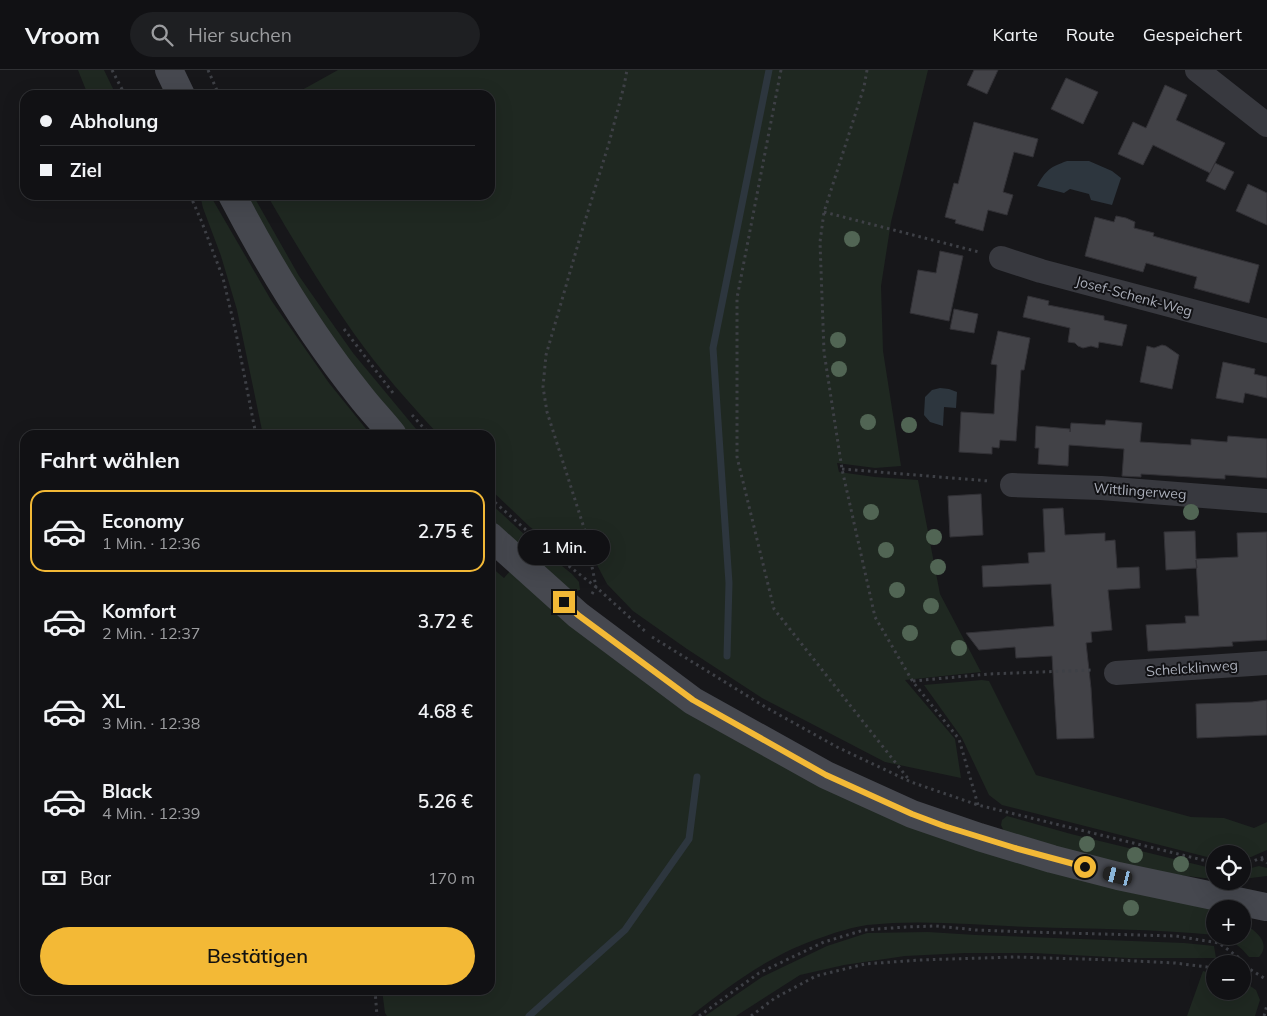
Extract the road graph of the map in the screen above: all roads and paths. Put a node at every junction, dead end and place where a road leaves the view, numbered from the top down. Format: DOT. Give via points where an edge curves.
graph roads {
  1 [pos="112,70"];
  2 [pos="169,70"];
  3 [pos="208,70"];
  4 [pos="628,70"];
  5 [pos="781,70"];
  6 [pos="867,70"];
  7 [pos="1197,70"];
  8 [pos="122,90"];
  9 [pos="179,90"];
  10 [pos="217,90"];
  11 [pos="1267,125"];
  12 [pos="192,200"];
  13 [pos="235,200"];
  14 [pos="824,212"];
  15 [pos="1002,258"];
  16 [pos="340,324"];
  17 [pos="1267,331"];
  18 [pos="397,398"];
  19 [pos="408,412"];
  20 [pos="255,430"];
  21 [pos="389,430"];
  22 [pos="425,430"];
  23 [pos="842,469"];
  24 [pos="1012,484"];
  25 [pos="1267,501"];
  26 [pos="495,502"];
  27 [pos="495,540"];
  28 [pos="596,587"];
  29 [pos="1267,663"];
  30 [pos="1116,673"];
  31 [pos="912,682"];
  32 [pos="911,782"];
  33 [pos="978,805"];
  34 [pos="1267,856"];
  35 [pos="1260,859"];
  36 [pos="1206,861"];
  37 [pos="1251,861"];
  38 [pos="1267,863"];
  39 [pos="1267,906"];
  40 [pos="1267,920"];
  41 [pos="1235,955"];
  42 [pos="1206,967"];
  43 [pos="1251,970"];
  44 [pos="1267,980"];
  45 [pos="375,995"];
  46 [pos="1267,1005"];
  47 [pos="377,1016"];
  48 [pos="699,1016"];
  49 [pos="751,1016"];
  50 [pos="1264,1016"];
  1 -- 8 [label="path"];
  2 -- 9 [label="main road"];
  3 -- 10 [label="path"];
  4 -- 28 [label="path" via="546,355 543,388 547,412 585,531"];
  5 -- 32 [label="path" via="738,298 737,457 774,609"];
  6 -- 14 [label="path"];
  7 -- 11 [label="street"];
  12 -- 20 [label="path" via="223,278"];
  13 -- 21 [label="main road" via="290,297 361,398"];
  14 -- 15 [label="path"];
  14 -- 23 [label="path" via="820,242 824,352"];
  15 -- 17 [label="street, Josef-Schenk-Weg"];
  16 -- 18 [label="path"];
  19 -- 22 [label="path"];
  23 -- 24 [label="path"];
  23 -- 31 [label="path" via="875,617"];
  24 -- 25 [label="street, Wittlingerweg"];
  26 -- 28 [label="path"];
  27 -- 39 [label="main road" via="578,615 693,700 826,775 912,814 988,840 1118,876"];
  28 -- 32 [label="path" via="650,635 708,673 806,730"];
  29 -- 30 [label="street, Schelcklinweg"];
  30 -- 31 [label="path" via="1098,670 989,674"];
  31 -- 33 [label="path" via="959,739"];
  32 -- 33 [label="path"];
  33 -- 36 [label="path"];
  34 -- 35 [label="path"];
  35 -- 37 [label="path"];
  35 -- 38 [label="path"];
  39 -- 40 [label="main road"];
  41 -- 48 [label="path" via="1219,943 1176,936 936,926 864,930 824,942 759,973"];
  42 -- 49 [label="path" via="1126,960 1014,957 865,964 816,976"];
  43 -- 44 [label="path"];
  45 -- 47 [label="path"];
  46 -- 50 [label="path"];
}
